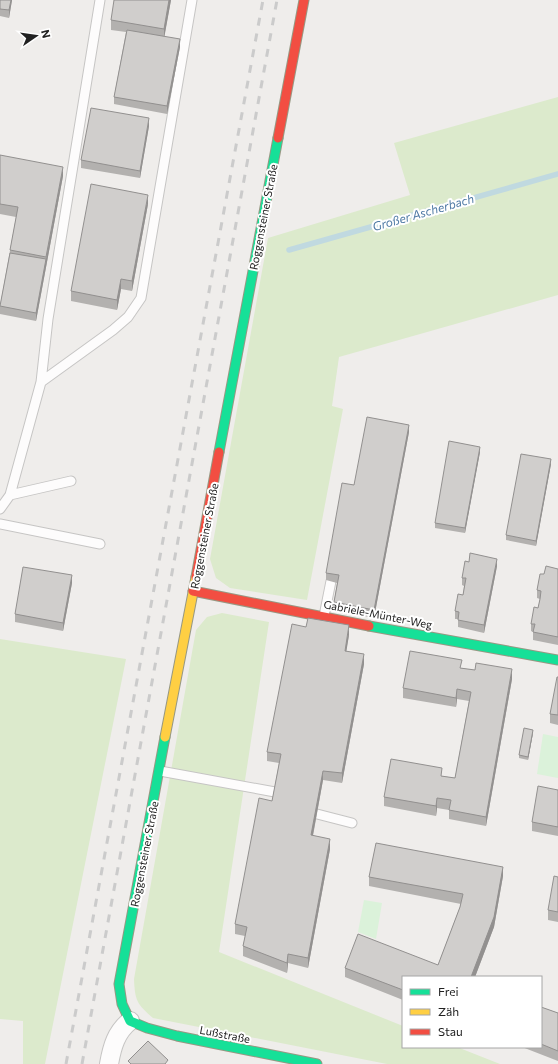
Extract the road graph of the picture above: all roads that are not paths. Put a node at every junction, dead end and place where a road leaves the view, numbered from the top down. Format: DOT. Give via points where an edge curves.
graph roads {
  1 [pos="100,0"];
  2 [pos="192,0"];
  3 [pos="304,0"];
  4 [pos="41,382"];
  5 [pos="71,481"];
  6 [pos="10,495"];
  7 [pos="0,509"];
  8 [pos="0,524"];
  9 [pos="100,544"];
  10 [pos="332,582"];
  11 [pos="193,591"];
  12 [pos="324,616"];
  13 [pos="558,660"];
  14 [pos="160,771"];
  15 [pos="275,792"];
  16 [pos="317,814"];
  17 [pos="352,823"];
  18 [pos="130,1021"];
  19 [pos="109,1064"];
  20 [pos="317,1064"];
  1 -- 4 [label="lane" via="48,319"];
  2 -- 4 [label="lane" via="141,298 128,317 113,330"];
  3 -- 11 [label="street, Roggensteiner Straße"];
  4 -- 6 [label="lane"];
  5 -- 6 [label="lane"];
  6 -- 7 [label="lane"];
  8 -- 9 [label="lane"];
  10 -- 12 [label="lane"];
  11 -- 12 [label="street, Gabriele-Münter-Weg"];
  11 -- 14 [label="street, Roggensteiner Straße"];
  12 -- 13 [label="street, Gabriele-Münter-Weg"];
  14 -- 15 [label="lane"];
  14 -- 18 [label="street, Roggensteiner Straße" via="119,984 122,1004"];
  16 -- 17 [label="lane"];
  18 -- 19 [label="street" via="115,1039"];
  18 -- 20 [label="street, Lußstraße" via="176,1036"];
}
